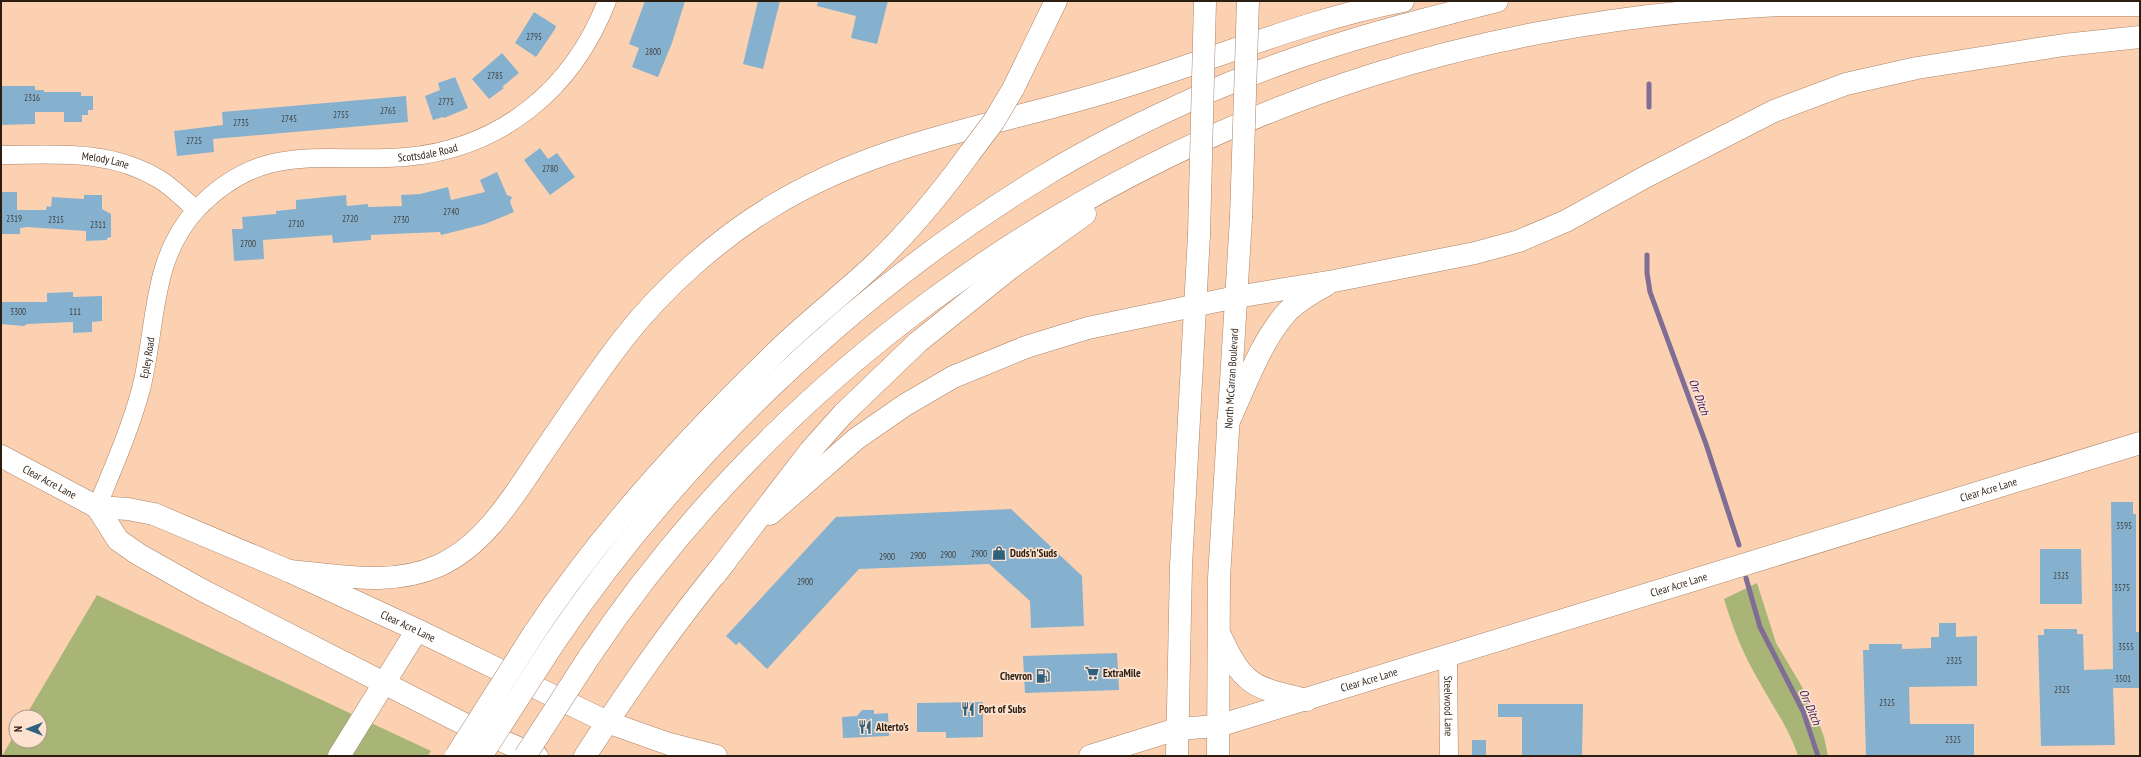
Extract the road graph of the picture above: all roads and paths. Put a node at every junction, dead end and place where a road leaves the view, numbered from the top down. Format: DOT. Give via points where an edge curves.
graph roads {
  1 [pos="607,1"];
  2 [pos="1056,1"];
  3 [pos="1205,1"];
  4 [pos="1248,1"];
  5 [pos="1403,1"];
  6 [pos="1496,1"];
  7 [pos="2140,5"];
  8 [pos="2140,37"];
  9 [pos="1234,126"];
  10 [pos="1,155"];
  11 [pos="196,210"];
  12 [pos="1334,281"];
  13 [pos="1236,297"];
  14 [pos="1194,306"];
  15 [pos="1228,423"];
  16 [pos="2140,443"];
  17 [pos="1,456"];
  18 [pos="97,507"];
  19 [pos="289,571"];
  20 [pos="714,576"];
  21 [pos="417,630"];
  22 [pos="1218,630"];
  23 [pos="1448,656"];
  24 [pos="385,684"];
  25 [pos="1307,700"];
  26 [pos="607,722"];
  27 [pos="1218,726"];
  28 [pos="1177,729"];
  29 [pos="1175,755"];
  30 [pos="339,756"];
  31 [pos="456,756"];
  32 [pos="481,756"];
  33 [pos="525,756"];
  34 [pos="537,756"];
  35 [pos="585,756"];
  36 [pos="716,756"];
  37 [pos="1090,756"];
  38 [pos="1218,756"];
  39 [pos="1449,756"];
  1 -- 11 [label="street, Scottsdale Road" via="597,28 563,78 541,100 516,119 487,135 435,153 405,157 308,158 258,167 233,178"];
  2 -- 31 [label="main road, bridge" via="1013,89 994,121 970,153 915,222 874,264 772,355 666,465 601,542 534,633"];
  3 -- 14 [label="main road, bridge" via="1199,235"];
  4 -- 13 [label="main road, North McCarran Boulevard, bridge"];
  5 -- 19 [label="main road" via="1297,28 1090,97 928,139 845,168 771,207 706,254 673,285 627,334 511,500 486,531 463,552 438,566 407,576 363,579"];
  6 -- 32 [label="main road, bridge" via="1348,41 1213,90 1114,137 1041,177 955,234 883,290 764,394 698,462 609,568 554,643"];
  7 -- 9 [label="main road" via="1779,5 1626,18 1491,43 1404,65 1342,84"];
  8 -- 12 [label="main road" via="2064,45 1917,68 1846,84 1774,111 1566,221 1518,241 1475,253"];
  9 -- 20 [label="main road" via="1098,204 1013,266 918,342 843,414 810,451"];
  9 -- 33 [label="main road, bridge" via="1144,168 1046,222 936,296 810,400 721,489 648,577 589,657"];
  10 -- 11 [label="street, Melody Lane" via="90,156 115,160 138,168 159,180"];
  11 -- 18 [label="street, Epley Road" via="168,252 162,271 142,386 132,420"];
  12 -- 13 [label="main road"];
  12 -- 15 [label="main road" via="1294,306 1273,330"];
  13 -- 14 [label="main road"];
  13 -- 15 [label="main road, North McCarran Boulevard"];
  14 -- 20 [label="main road" via="1088,328 1026,347 954,376 905,405 856,439 778,505"];
  14 -- 28 [label="main road" via="1180,566"];
  15 -- 22 [label="main road, North McCarran Boulevard"];
  16 -- 23 [label="main road, Clear Acre Lane"];
  17 -- 18 [label="main road, Clear Acre Lane"];
  18 -- 19 [label="main road, Clear Acre Lane" via="154,514"];
  18 -- 24 [label="main road, Clear Acre Lane" via="118,540 138,554 232,606"];
  19 -- 21 [label="main road, Clear Acre Lane"];
  20 -- 26 [label="main road" via="643,668"];
  21 -- 24 [label="main road"];
  21 -- 26 [label="main road, Clear Acre Lane"];
  22 -- 25 [label="main road" via="1232,660 1251,682 1266,690"];
  22 -- 27 [label="main road, North McCarran Boulevard"];
  23 -- 25 [label="main road, Clear Acre Lane"];
  23 -- 39 [label="street, Steelwood Lane"];
  24 -- 30 [label="main road"];
  24 -- 34 [label="main road, Clear Acre Lane"];
  25 -- 27 [label="main road, Clear Acre Lane"];
  26 -- 35 [label="main road"];
  26 -- 36 [label="main road, Clear Acre Lane" via="669,744"];
  27 -- 28 [label="main road, Clear Acre Lane"];
  27 -- 29 [label="main road, Clear Acre Lane"];
  27 -- 38 [label="main road, North McCarran Boulevard"];
  28 -- 29 [label="main road"];
  28 -- 37 [label="main road, Clear Acre Lane"];
}
